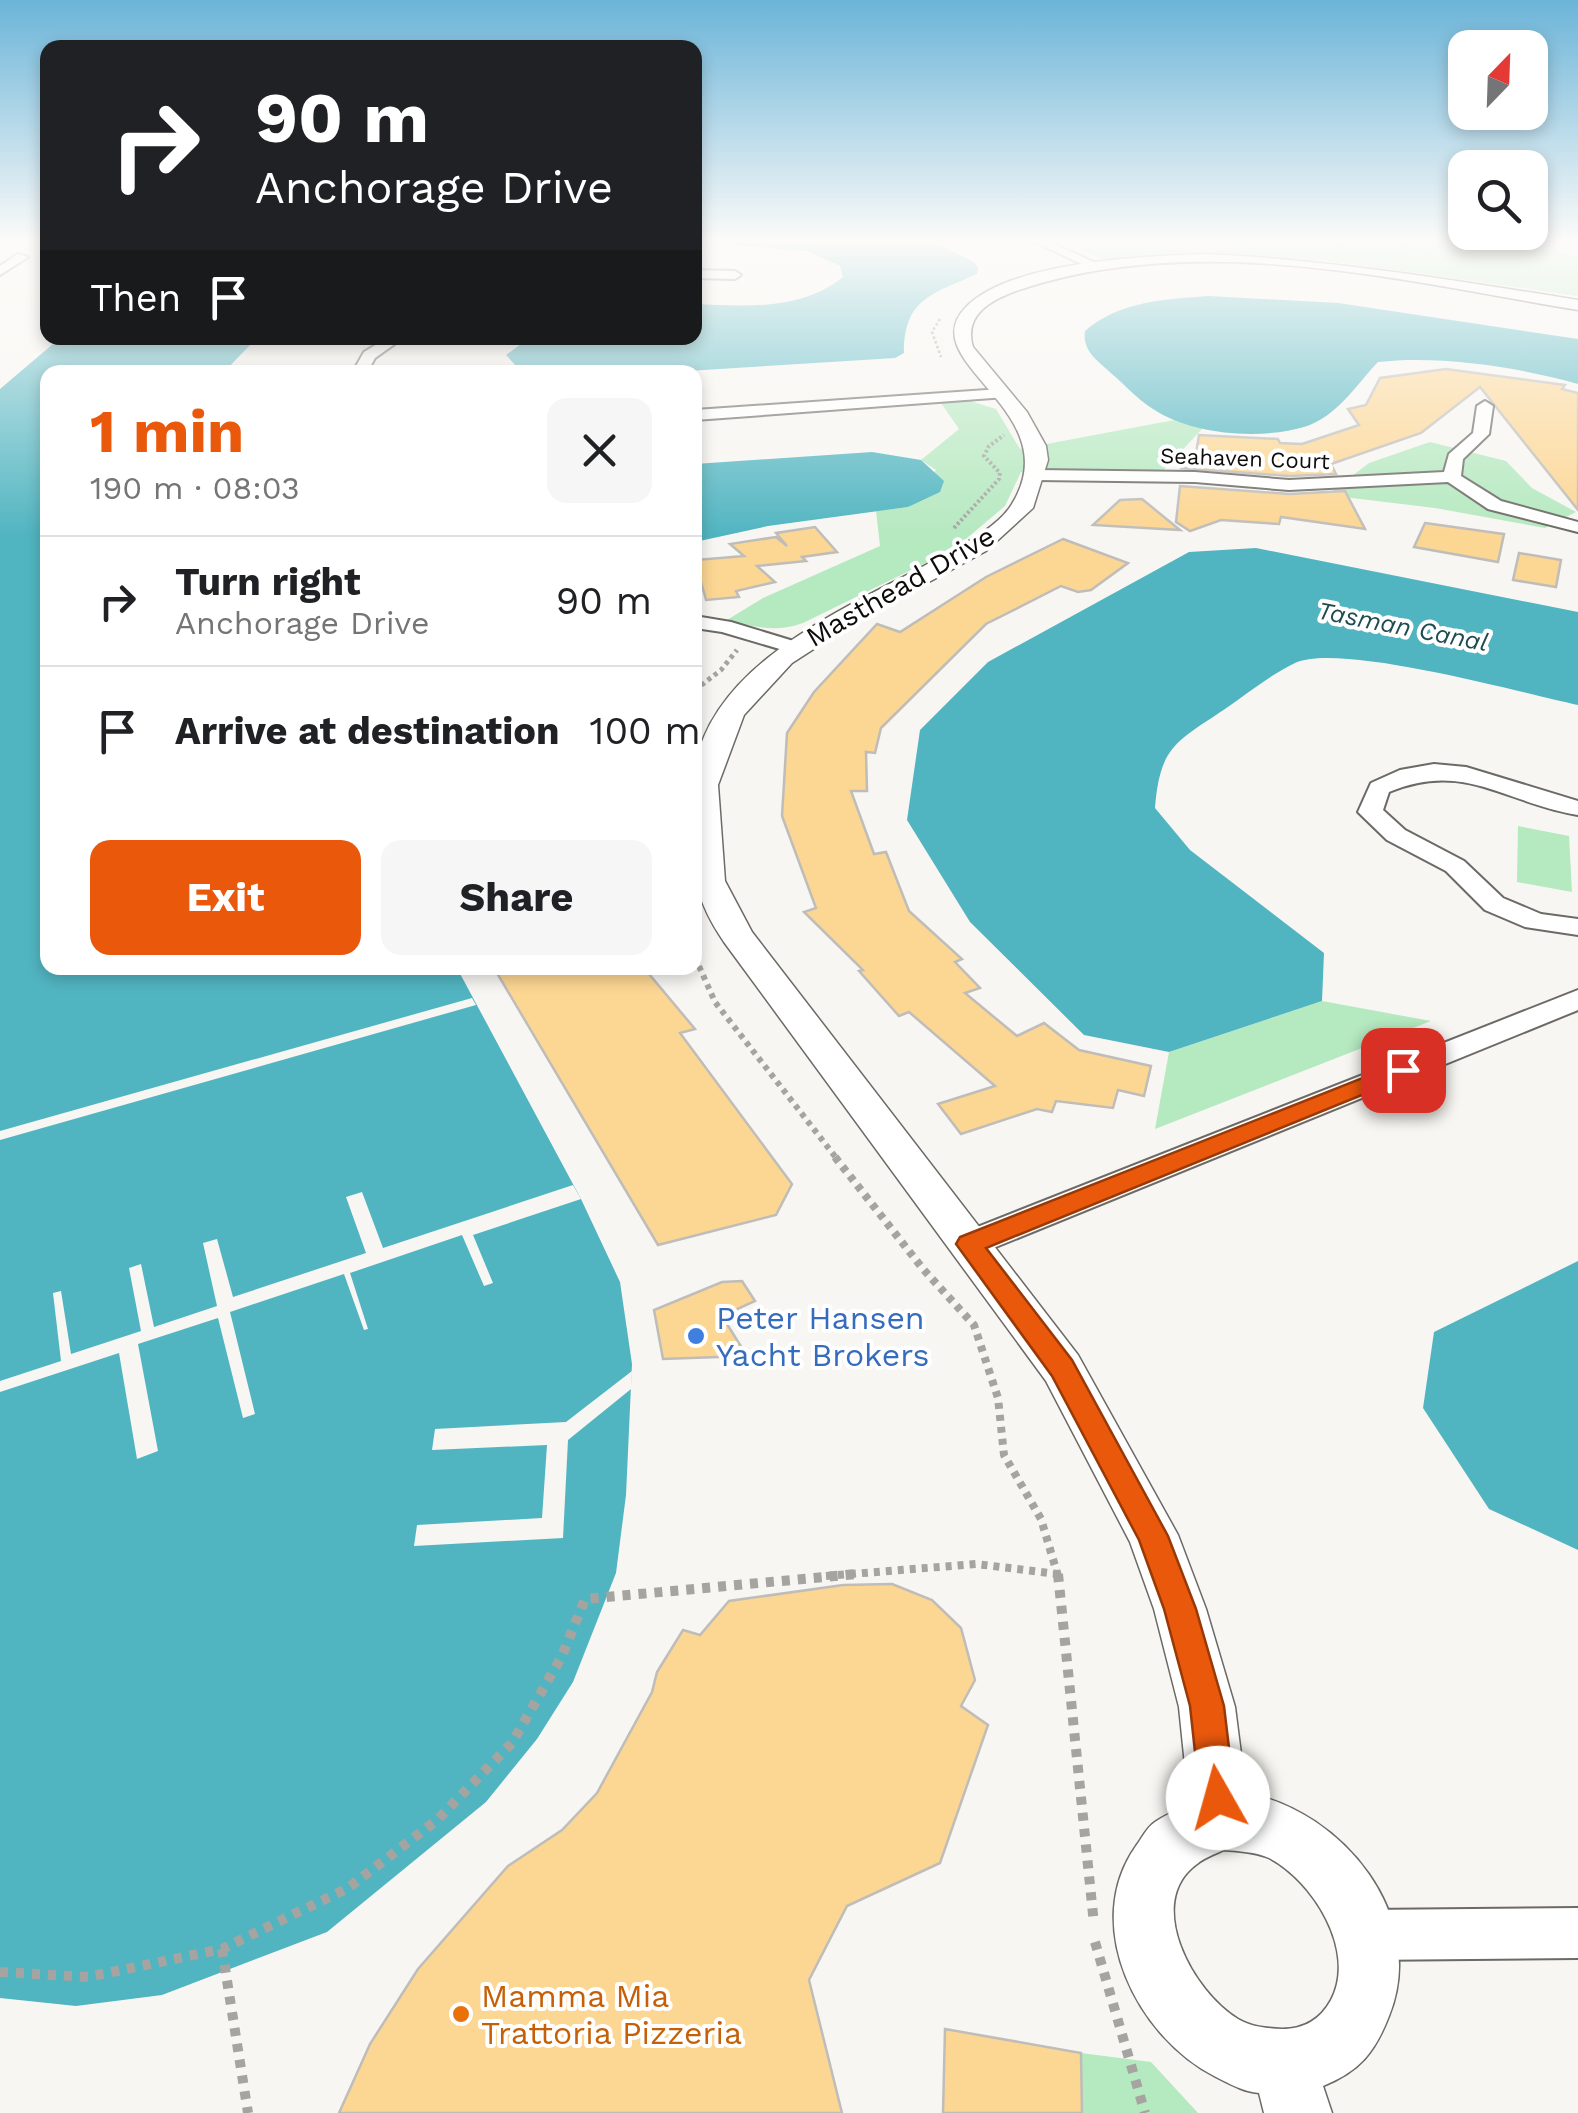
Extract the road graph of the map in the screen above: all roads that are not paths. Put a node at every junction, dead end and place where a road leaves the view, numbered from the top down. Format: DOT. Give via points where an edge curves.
graph roads {
  1 [pos="960,338"];
  2 [pos="386,345"];
  3 [pos="364,365"];
  4 [pos="1001,394"];
  5 [pos="1485,406"];
  6 [pos="702,415"];
  7 [pos="1037,475"];
  8 [pos="1452,477"];
  9 [pos="1578,527"];
  10 [pos="702,624"];
  11 [pos="793,647"];
  12 [pos="1578,808"];
  13 [pos="1578,927"];
  14 [pos="1578,999"];
  15 [pos="969,1244"];
  16 [pos="1220,1820"];
  17 [pos="1578,1933"];
  18 [pos="1365,1935"];
  19 [pos="1291,2088"];
  1 -- 4 [label="street"];
  2 -- 3 [label="street"];
  4 -- 6 [label="street"];
  4 -- 7 [label="street" via="1033,434"];
  5 -- 8 [label="street" via="1481,434 1455,458"];
  7 -- 8 [label="street, Seahaven Court" via="1289,486"];
  7 -- 11 [label="street, Masthead Drive" via="1016,514 972,551"];
  8 -- 9 [label="street" via="1512,511"];
  10 -- 11 [label="street"];
  11 -- 15 [label="street, Masthead Drive" via="722,728 703,776 710,883 736,935"];
  12 -- 13 [label="street" via="1456,770 1406,773 1379,788 1370,812 1456,866 1494,904 1535,921"];
  14 -- 15 [label="street"];
  15 -- 16 [label="street, Masthead Drive" via="1062,1368 1153,1536 1207,1706"];
  16 -- 18 [label="street" via="1256,1823 1291,1837 1348,1896"];
  16 -- 19 [label="street" via="1192,1828 1151,1871 1143,1902 1145,1939 1157,1976 1180,2012 1211,2040"];
  17 -- 18 [label="street"];
  18 -- 19 [label="street" via="1370,1973 1363,2008 1346,2038"];
}
